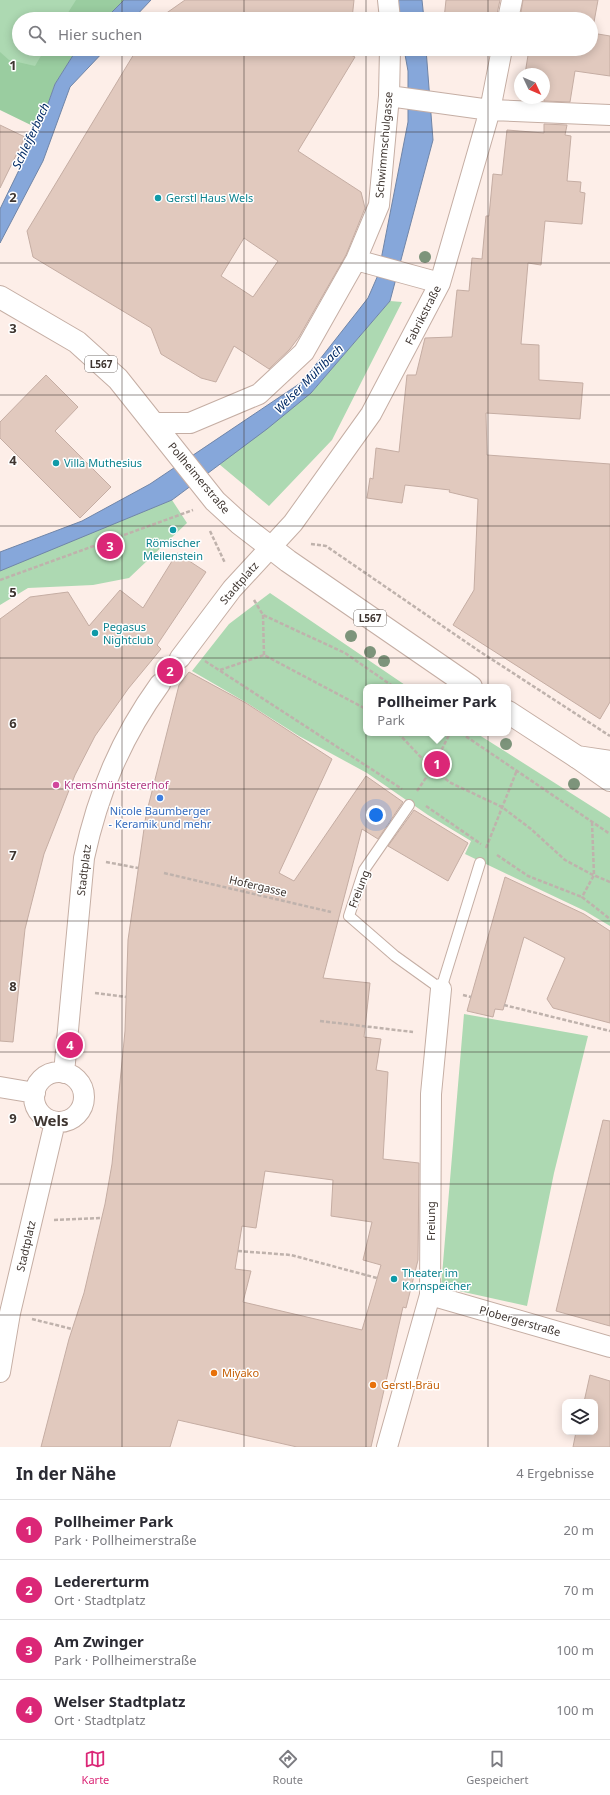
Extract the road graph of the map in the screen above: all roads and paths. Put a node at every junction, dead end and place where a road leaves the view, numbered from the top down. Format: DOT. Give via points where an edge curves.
graph roads {
  1 [pos="388,0"];
  2 [pos="512,0"];
  3 [pos="389,12"];
  4 [pos="509,12"];
  5 [pos="391,56"];
  6 [pos="501,56"];
  7 [pos="395,97"];
  8 [pos="490,110"];
  9 [pos="610,115"];
  10 [pos="356,260"];
  11 [pos="431,281"];
  12 [pos="0,297"];
  13 [pos="154,423"];
  14 [pos="190,504"];
  15 [pos="209,528"];
  16 [pos="311,544"];
  17 [pos="271,548"];
  18 [pos="0,580"];
  19 [pos="245,588"];
  20 [pos="263,615"];
  21 [pos="183,653"];
  22 [pos="264,654"];
  23 [pos="220,670"];
  24 [pos="160,684"];
  25 [pos="390,684"];
  26 [pos="467,684"];
  27 [pos="363,707"];
  28 [pos="511,714"];
  29 [pos="401,736"];
  30 [pos="448,736"];
  31 [pos="466,736"];
  32 [pos="610,736"];
  33 [pos="577,757"];
  34 [pos="610,762"];
  35 [pos="432,769"];
  36 [pos="517,770"];
  37 [pos="610,780"];
  38 [pos="411,801"];
  39 [pos="502,807"];
  40 [pos="592,822"];
  41 [pos="610,834"];
  42 [pos="486,848"];
  43 [pos="84,858"];
  44 [pos="480,863"];
  45 [pos="138,868"];
  46 [pos="164,873"];
  47 [pos="594,875"];
  48 [pos="610,882"];
  49 [pos="582,897"];
  50 [pos="349,916"];
  51 [pos="610,919"];
  52 [pos="441,989"];
  53 [pos="72,991"];
  54 [pos="126,997"];
  55 [pos="504,1005"];
  56 [pos="320,1021"];
  57 [pos="610,1031"];
  58 [pos="436,1035"];
  59 [pos="64,1073"];
  60 [pos="0,1087"];
  61 [pos="35,1093"];
  62 [pos="55,1122"];
  63 [pos="102,1218"];
  64 [pos="32,1221"];
  65 [pos="238,1251"];
  66 [pos="377,1278"];
  67 [pos="430,1295"];
  68 [pos="10,1313"];
  69 [pos="72,1329"];
  70 [pos="610,1347"];
  71 [pos="0,1372"];
  72 [pos="387,1447"];
  1 -- 3 [label="street"];
  2 -- 4 [label="street"];
  5 -- 7 [label="street, Schwimmschulgasse"];
  6 -- 8 [label="street, Fabrikstraße"];
  7 -- 8 [label="street"];
  7 -- 10 [label="street, Schwimmschulgasse" via="379,205"];
  8 -- 9 [label="street"];
  8 -- 11 [label="street, Fabrikstraße"];
  10 -- 11 [label="street"];
  10 -- 13 [label="street, Schwimmschulgasse" via="304,352 258,394 190,423"];
  11 -- 17 [label="street, Fabrikstraße" via="371,414 293,523"];
  12 -- 13 [label="main road, Pollheimerstraße / L567" via="77,342 118,379"];
  13 -- 17 [label="main road, Pollheimerstraße / L567" via="204,487 239,523"];
  14 -- 18 [label="path" via="194,510"];
  15 -- 19 [label="path" via="222,558"];
  16 -- 32 [label="path" via="326,546 479,651"];
  17 -- 19 [label="street, Stadtplatz"];
  17 -- 26 [label="main road, Pollheimerstraße / L567"];
  19 -- 20 [label="path"];
  19 -- 21 [label="street, Stadtplatz"];
  20 -- 22 [label="path"];
  20 -- 25 [label="path" via="345,653"];
  21 -- 23 [label="path"];
  22 -- 23 [label="path"];
  22 -- 27 [label="path"];
  23 -- 38 [label="path"];
  24 -- 43 [label="street, Stadtplatz" via="139,712 105,782 89,832"];
  28 -- 33 [label="main road"];
  29 -- 35 [label="path"];
  30 -- 35 [label="path"];
  31 -- 36 [label="path"];
  33 -- 34 [label="main road"];
  33 -- 37 [label="main road"];
  35 -- 38 [label="path"];
  35 -- 39 [label="path" via="451,783"];
  36 -- 39 [label="path"];
  36 -- 40 [label="path"];
  38 -- 42 [label="path"];
  38 -- 50 [label="lane, Freiung" via="364,870"];
  39 -- 42 [label="path"];
  39 -- 47 [label="path" via="532,829 565,860"];
  40 -- 41 [label="path"];
  40 -- 47 [label="path"];
  42 -- 44 [label="path"];
  42 -- 49 [label="path" via="528,876"];
  43 -- 45 [label="path"];
  43 -- 53 [label="street, Stadtplatz"];
  44 -- 52 [label="lane, Freiung"];
  46 -- 50 [label="path, Hofergasse"];
  47 -- 48 [label="path"];
  47 -- 49 [label="path"];
  49 -- 51 [label="path"];
  50 -- 52 [label="lane, Freiung" via="394,956"];
  52 -- 58 [label="street, Freiung"];
  53 -- 54 [label="path"];
  53 -- 59 [label="street, Stadtplatz"];
  55 -- 57 [label="path"];
  56 -- 58 [label="path"];
  58 -- 67 [label="street, Freiung" via="431,1094"];
  59 -- 61 [label="street" via="49,1074 38,1085"];
  59 -- 62 [label="street" via="79,1081 85,1097 79,1113 72,1119"];
  60 -- 61 [label="street"];
  61 -- 62 [label="street" via="41,1114"];
  62 -- 64 [label="street, Stadtplatz"];
  63 -- 64 [label="path"];
  64 -- 68 [label="street, Stadtplatz"];
  65 -- 66 [label="path" via="291,1254"];
  67 -- 70 [label="street, Plobergerstraße"];
  67 -- 72 [label="street, Freiung"];
  68 -- 69 [label="path"];
  68 -- 71 [label="street, Stadtplatz"];
}
